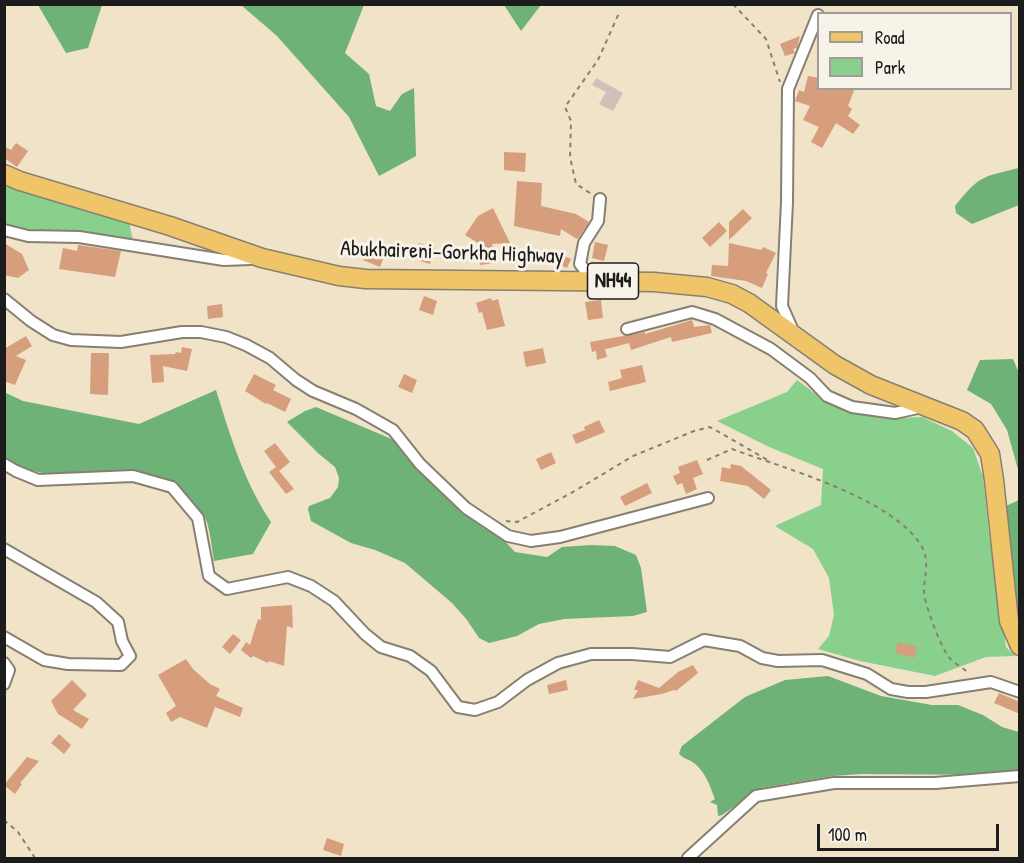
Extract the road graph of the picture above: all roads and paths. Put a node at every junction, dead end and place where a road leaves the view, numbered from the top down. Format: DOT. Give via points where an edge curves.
graph roads {
  1 [pos="733,4"];
  2 [pos="619,13"];
  3 [pos="817,19"];
  4 [pos="788,89"];
  5 [pos="4,174"];
  6 [pos="600,199"];
  7 [pos="4,230"];
  8 [pos="262,258"];
  9 [pos="594,281"];
  10 [pos="4,299"];
  11 [pos="627,329"];
  12 [pos="796,338"];
  13 [pos="928,406"];
  14 [pos="708,460"];
  15 [pos="4,464"];
  16 [pos="779,466"];
  17 [pos="708,498"];
  18 [pos="506,521"];
  19 [pos="4,549"];
  20 [pos="4,637"];
  21 [pos="1020,646"];
  22 [pos="4,663"];
  23 [pos="981,683"];
  24 [pos="4,684"];
  25 [pos="1020,692"];
  26 [pos="1020,776"];
  27 [pos="4,820"];
  28 [pos="35,858"];
  29 [pos="688,858"];
  1 -- 4 [label="path" via="766,39 778,79"];
  2 -- 6 [label="path" via="598,60 565,107 571,121 570,157 576,184"];
  3 -- 4 [label="street"];
  4 -- 12 [label="street" via="782,306"];
  5 -- 8 [label="main road, Abukhaireni-Gorkha Highway / NH44"];
  6 -- 9 [label="street" via="598,221 584,243 580,264"];
  7 -- 8 [label="street" via="27,236 79,237 224,260"];
  8 -- 9 [label="main road, Abukhaireni-Gorkha Highway / NH44" via="366,279"];
  9 -- 12 [label="main road, Abukhaireni-Gorkha Highway / NH44" via="654,282 724,292 749,303"];
  10 -- 17 [label="street" via="53,335 71,340 121,342 201,332 246,345 270,358 313,392 356,409 393,430 420,464 466,508 508,536 531,541 560,537"];
  11 -- 13 [label="street" via="692,312 715,319 771,349 827,396 852,407 895,413"];
  12 -- 13 [label="main road, Abukhaireni-Gorkha Highway / NH44" via="871,385"];
  13 -- 21 [label="main road, Abukhaireni-Gorkha Highway / NH44" via="975,430 990,454 1009,621"];
  14 -- 16 [label="path" via="732,449"];
  15 -- 23 [label="street" via="38,480 133,476 172,488 198,518 209,576 227,589 288,577 311,586 334,601 381,647 410,656 432,671 458,707 475,710 498,702 558,663 591,654 670,657 704,640 740,646 762,658 778,661 822,660 867,674 891,689 908,692"];
  16 -- 18 [label="path" via="710,427 633,456 517,522"];
  16 -- 23 [label="path" via="879,508 912,533 923,548 928,570 924,592 941,644 949,657"];
  19 -- 20 [label="street" via="96,602 118,622 130,656 121,665 68,664 44,660"];
  22 -- 24 [label="street" via="9,670"];
  23 -- 25 [label="street" via="991,682"];
  26 -- 29 [label="street" via="935,783 834,783 756,796"];
  27 -- 28 [label="path" via="18,832"];
}
